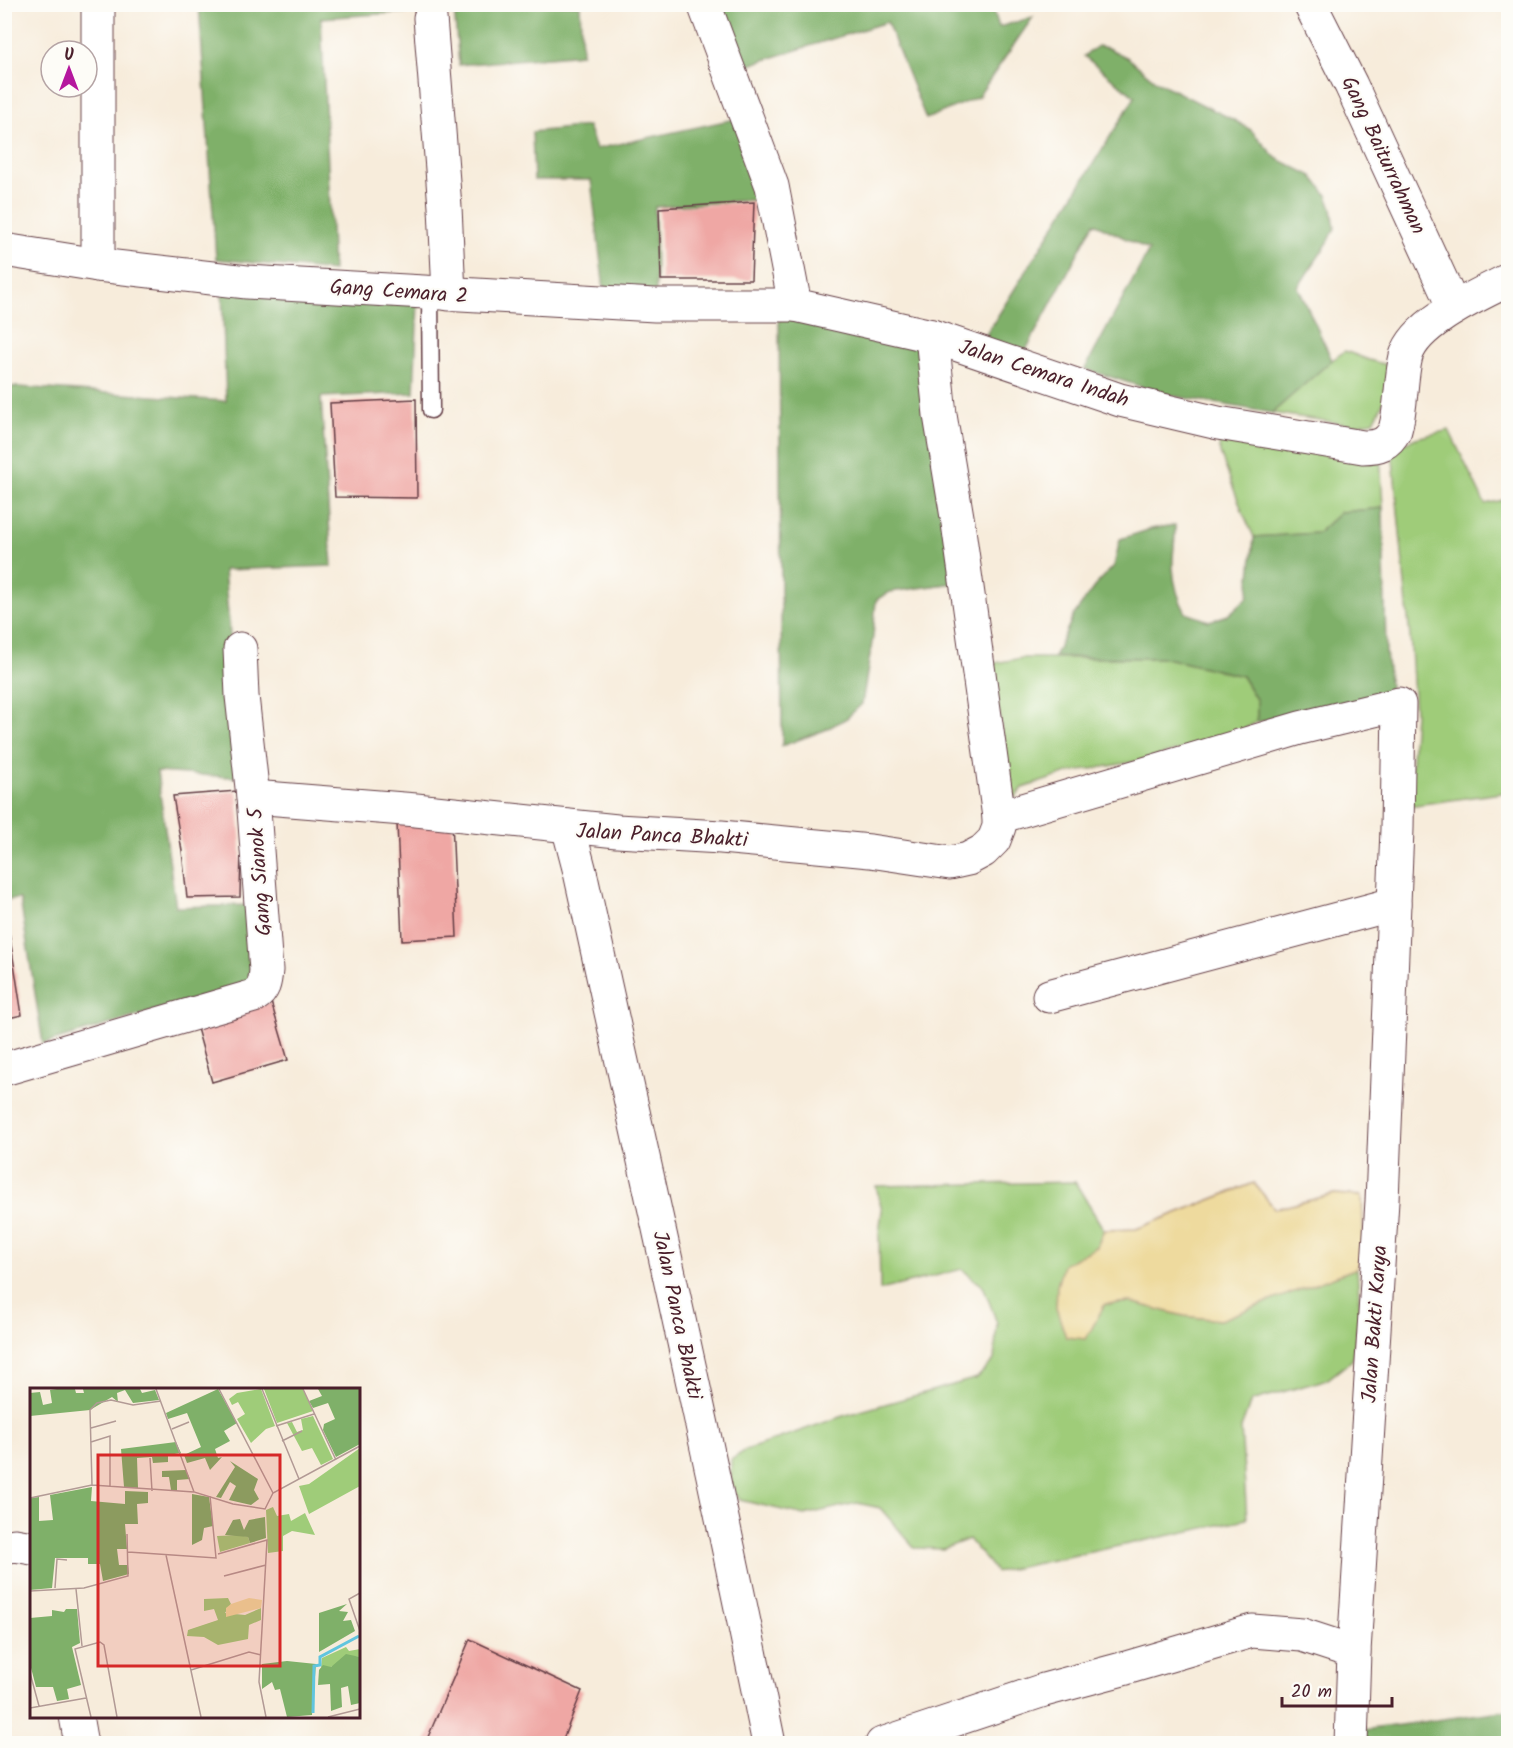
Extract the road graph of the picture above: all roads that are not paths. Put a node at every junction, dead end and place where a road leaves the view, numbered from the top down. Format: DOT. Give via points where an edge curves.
graph roads {
  1 [pos="98,4"];
  2 [pos="704,4"];
  3 [pos="1310,4"];
  4 [pos="430,18"];
  5 [pos="4,250"];
  6 [pos="98,265"];
  7 [pos="1509,280"];
  8 [pos="440,294"];
  9 [pos="795,305"];
  10 [pos="1454,308"];
  11 [pos="932,336"];
  12 [pos="431,410"];
  13 [pos="240,649"];
  14 [pos="253,797"];
  15 [pos="999,817"];
  16 [pos="568,826"];
  17 [pos="1394,904"];
  18 [pos="1049,996"];
  19 [pos="4,1069"];
  20 [pos="4,1547"];
  21 [pos="30,1548"];
  22 [pos="1354,1652"];
  23 [pos="76,1718"];
  24 [pos="81,1743"];
  25 [pos="769,1743"];
  26 [pos="882,1743"];
  27 [pos="1351,1743"];
  1 -- 6 [label="street"];
  2 -- 9 [label="street" via="772,186"];
  3 -- 10 [label="street, Gang Baiturrahman"];
  4 -- 8 [label="street" via="445,207"];
  5 -- 6 [label="street, Gang Cemara 2"];
  6 -- 8 [label="street, Gang Cemara 2" via="247,282"];
  7 -- 10 [label="street, Jalan Cemara Indah"];
  8 -- 9 [label="street, Gang Cemara 2" via="655,305"];
  8 -- 12 [label="lane"];
  9 -- 11 [label="street, Jalan Cemara Indah"];
  10 -- 11 [label="street, Jalan Cemara Indah" via="1427,328 1406,355 1395,430 1385,444 1375,447 1218,423 1120,400"];
  11 -- 15 [label="street, Jalan Panca Bhakti"];
  13 -- 14 [label="street"];
  14 -- 16 [label="street, Gang Sianok 5"];
  14 -- 19 [label="street, Gang Sianok 5" via="266,970 260,993"];
  15 -- 16 [label="street, Jalan Panca Bhakti" via="994,840 983,851 950,863 870,851"];
  15 -- 17 [label="street, Jalan Bakti Karya" via="1399,704"];
  16 -- 25 [label="street, Jalan Panca Bhakti"];
  17 -- 18 [label="street"];
  17 -- 22 [label="street, Jalan Bakti Karya" via="1382,1201"];
  20 -- 21 [label="street"];
  22 -- 26 [label="street" via="1302,1635 1252,1631 1044,1690"];
  22 -- 27 [label="street, Jalan Bakti Karya"];
  23 -- 24 [label="street"];
}
